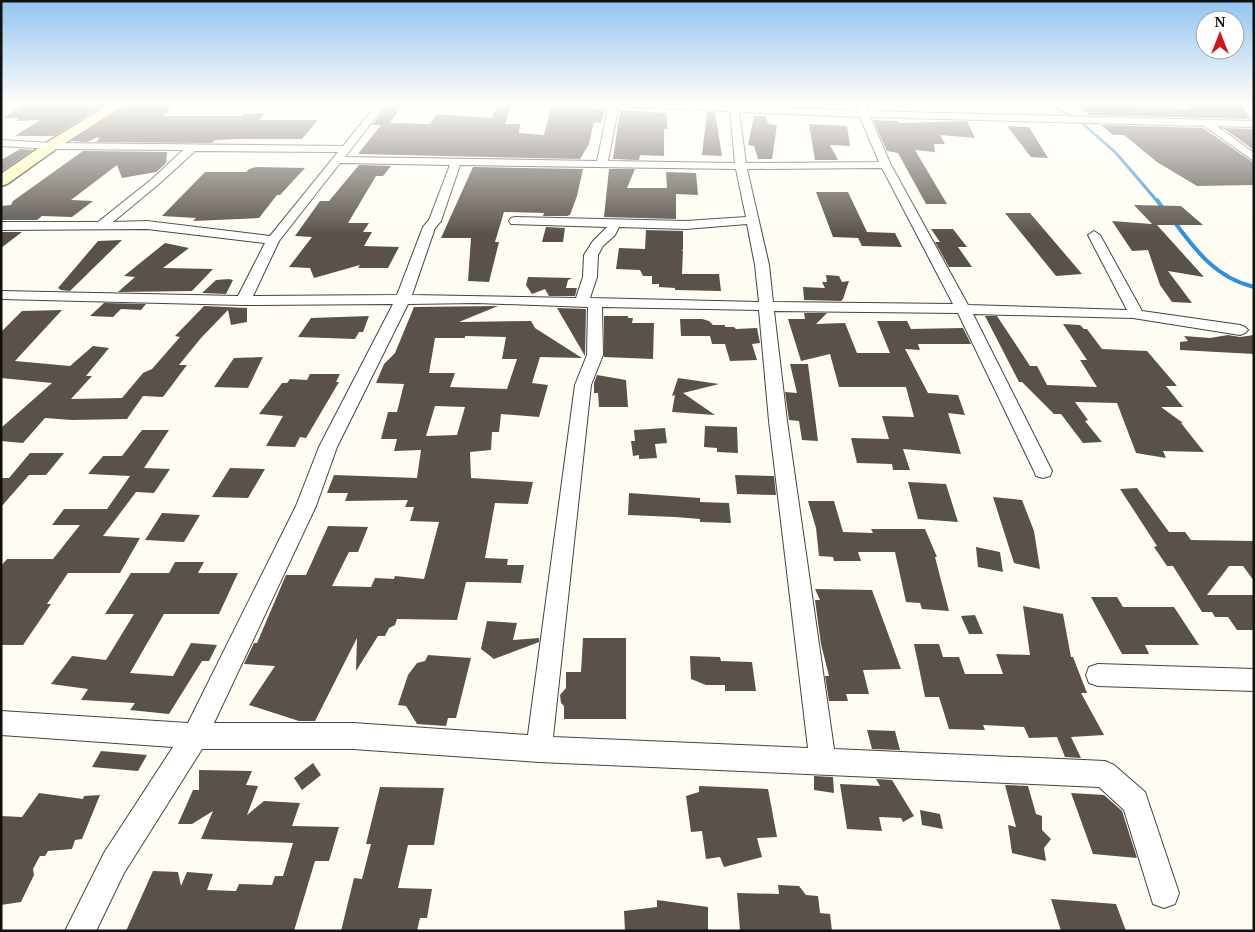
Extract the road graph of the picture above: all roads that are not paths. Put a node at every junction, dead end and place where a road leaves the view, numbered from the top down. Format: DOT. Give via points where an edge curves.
graph roads {
  1 [pos="49,147"];
  2 [pos="192,147"];
  3 [pos="251,147"];
  4 [pos="348,147"];
  5 [pos="605,147"];
  6 [pos="738,147"];
  7 [pos="879,147"];
  8 [pos="1240,147"];
  9 [pos="346,150"];
  10 [pos="1254,158"];
  11 [pos="338,160"];
  12 [pos="456,162"];
  13 [pos="602,165"];
  14 [pos="886,165"];
  15 [pos="740,166"];
  16 [pos="1,181"];
  17 [pos="752,220"];
  18 [pos="515,221"];
  19 [pos="101,224"];
  20 [pos="614,225"];
  21 [pos="1,226"];
  22 [pos="1094,235"];
  23 [pos="273,240"];
  24 [pos="1,295"];
  25 [pos="403,299"];
  26 [pos="243,301"];
  27 [pos="588,303"];
  28 [pos="767,306"];
  29 [pos="962,309"];
  30 [pos="1133,314"];
  31 [pos="1240,330"];
  32 [pos="1043,472"];
  33 [pos="1098,675"];
  34 [pos="1254,680"];
  35 [pos="1,723"];
  36 [pos="195,736"];
  37 [pos="539,749"];
  38 [pos="823,761"];
  39 [pos="1164,893"];
  40 [pos="80,931"];
  1 -- 16 [label="street"];
  2 -- 19 [label="street"];
  3 -- 9 [label="street"];
  4 -- 9 [label="street"];
  5 -- 13 [label="street"];
  6 -- 15 [label="street"];
  7 -- 14 [label="street"];
  8 -- 10 [label="street"];
  9 -- 11 [label="street"];
  11 -- 12 [label="street"];
  11 -- 23 [label="street"];
  12 -- 13 [label="street"];
  12 -- 25 [label="street"];
  13 -- 15 [label="street"];
  14 -- 15 [label="street"];
  14 -- 29 [label="street"];
  15 -- 17 [label="street"];
  17 -- 20 [label="street" via="686,225"];
  17 -- 28 [label="street"];
  18 -- 20 [label="street"];
  19 -- 21 [label="street"];
  19 -- 23 [label="street" via="182,228"];
  20 -- 27 [label="street" via="591,255"];
  22 -- 30 [label="street" via="1135,310"];
  23 -- 26 [label="street"];
  24 -- 26 [label="street"];
  25 -- 26 [label="street"];
  25 -- 27 [label="street"];
  25 -- 36 [label="street" via="328,447 306,506"];
  27 -- 28 [label="street"];
  27 -- 37 [label="street" via="595,355 583,385"];
  28 -- 29 [label="street"];
  28 -- 38 [label="street" via="778,421"];
  29 -- 30 [label="street"];
  29 -- 32 [label="street"];
  30 -- 31 [label="street"];
  33 -- 34 [label="street"];
  35 -- 36 [label="street"];
  36 -- 37 [label="street" via="353,736"];
  36 -- 40 [label="street" via="114,863"];
  37 -- 38 [label="street"];
  38 -- 39 [label="street" via="1105,774 1135,802"];
}
